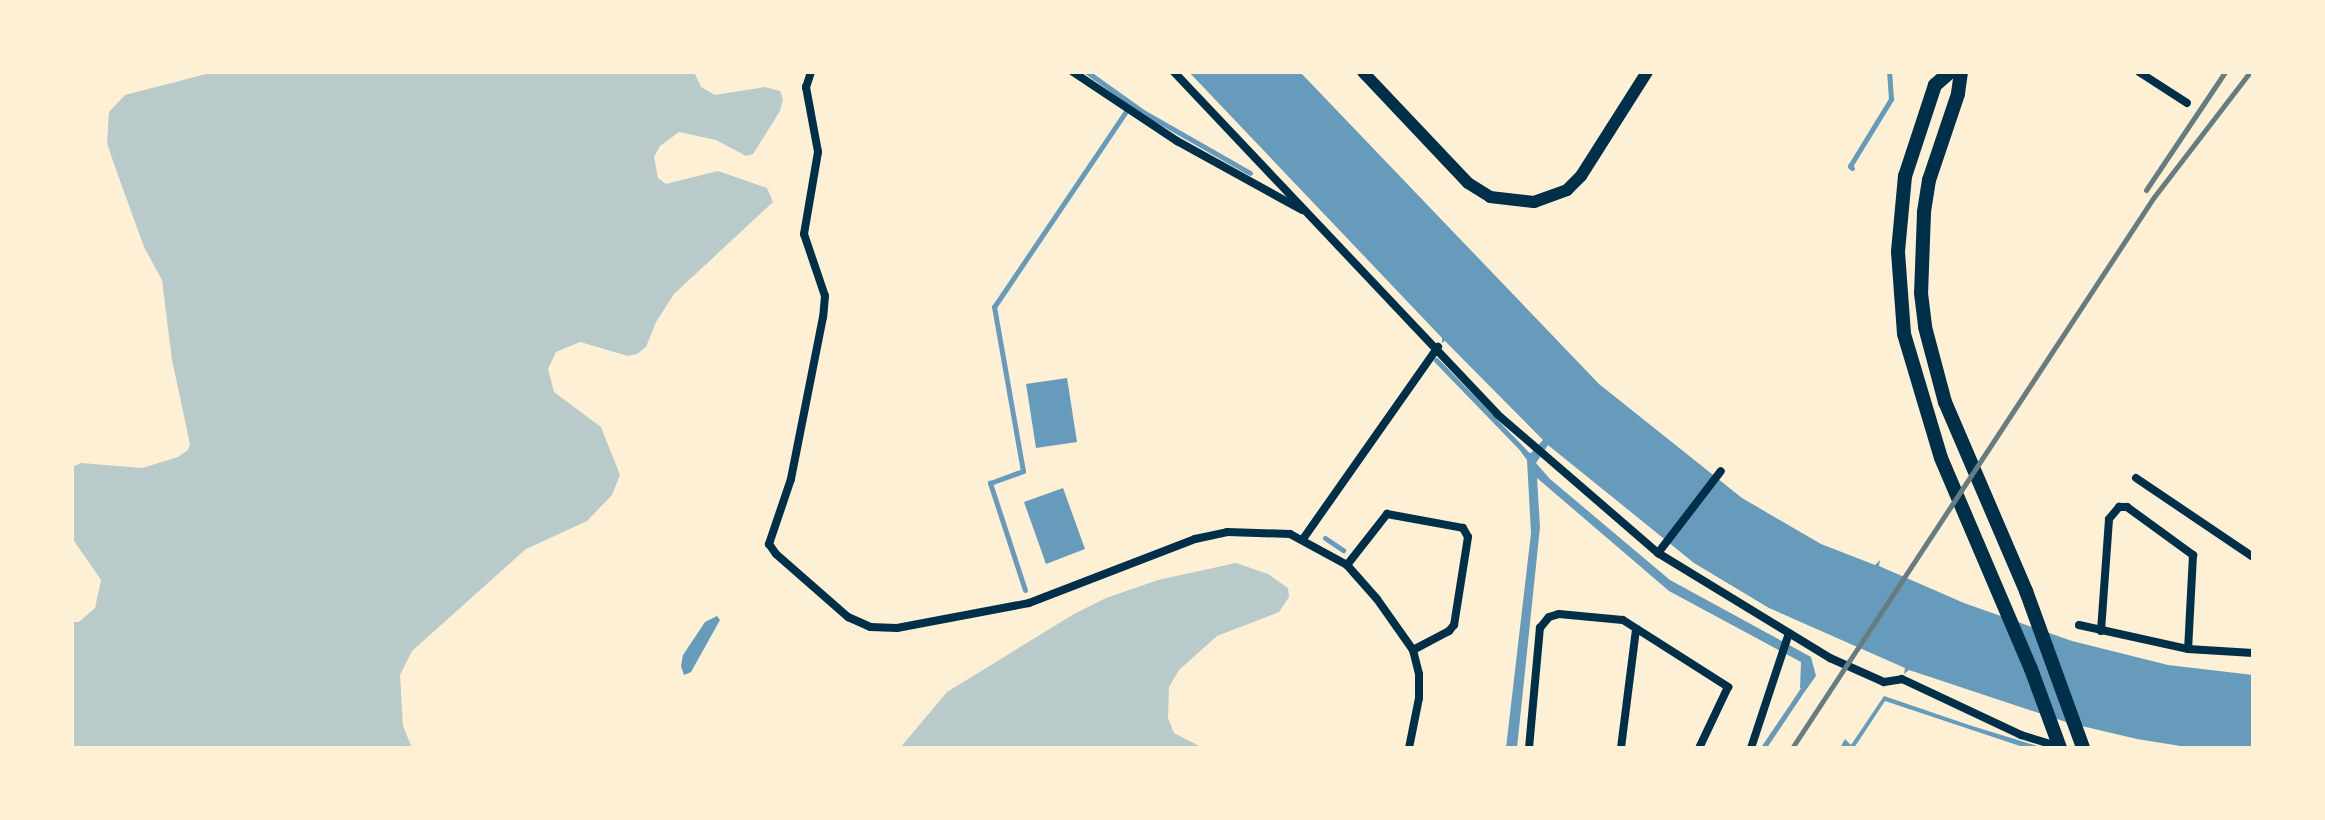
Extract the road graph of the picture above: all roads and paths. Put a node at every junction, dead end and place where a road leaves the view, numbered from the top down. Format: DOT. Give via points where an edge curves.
graph roads {
  1 [pos="811,72"];
  2 [pos="1073,72"];
  3 [pos="1174,72"];
  4 [pos="1363,72"];
  5 [pos="1647,72"];
  6 [pos="1950,72"];
  7 [pos="1961,72"];
  8 [pos="2139,72"];
  9 [pos="2187,103"];
  10 [pos="1310,214"];
  11 [pos="1438,347"];
  12 [pos="1721,471"];
  13 [pos="2136,478"];
  14 [pos="1303,539"];
  15 [pos="1658,553"];
  16 [pos="2253,557"];
  17 [pos="1347,565"];
  18 [pos="2079,625"];
  19 [pos="1636,629"];
  20 [pos="2101,631"];
  21 [pos="1788,637"];
  22 [pos="2188,649"];
  23 [pos="1413,650"];
  24 [pos="2253,653"];
  25 [pos="1409,748"];
  26 [pos="1529,748"];
  27 [pos="1621,748"];
  28 [pos="1699,748"];
  29 [pos="1751,748"];
  30 [pos="2062,748"];
  31 [pos="2083,748"];
  1 -- 14 [label="street" via="806,87 818,152 804,234 825,296 791,479 769,544 794,573 848,617 870,627 897,628 1029,603 1205,537 1266,531"];
  2 -- 10 [label="street" via="1177,141"];
  3 -- 10 [label="street"];
  4 -- 5 [label="street" via="1468,183 1490,197 1534,202 1567,190 1581,176"];
  6 -- 30 [label="main road" via="1935,85 1905,176 1898,252 1904,334 1941,458"];
  7 -- 31 [label="main road" via="1929,180 1921,252 1921,293 1933,365 2026,591"];
  8 -- 9 [label="street"];
  10 -- 11 [label="street"];
  11 -- 14 [label="street"];
  11 -- 15 [label="street" via="1497,414"];
  12 -- 15 [label="street"];
  13 -- 16 [label="street"];
  14 -- 17 [label="street"];
  15 -- 21 [label="street"];
  17 -- 23 [label="street"];
  17 -- 23 [label="street" via="1387,514 1463,528 1468,537 1454,625"];
  18 -- 20 [label="street"];
  19 -- 26 [label="street" via="1623,620 1559,614 1544,620"];
  19 -- 27 [label="street"];
  19 -- 28 [label="street" via="1728,687"];
  20 -- 22 [label="street"];
  20 -- 22 [label="street" via="2109,519 2115,509 2127,507 2193,555"];
  21 -- 29 [label="street"];
  21 -- 30 [label="street" via="1884,682 1902,679 2021,735"];
  22 -- 24 [label="street"];
  23 -- 25 [label="street" via="1419,698"];
}
